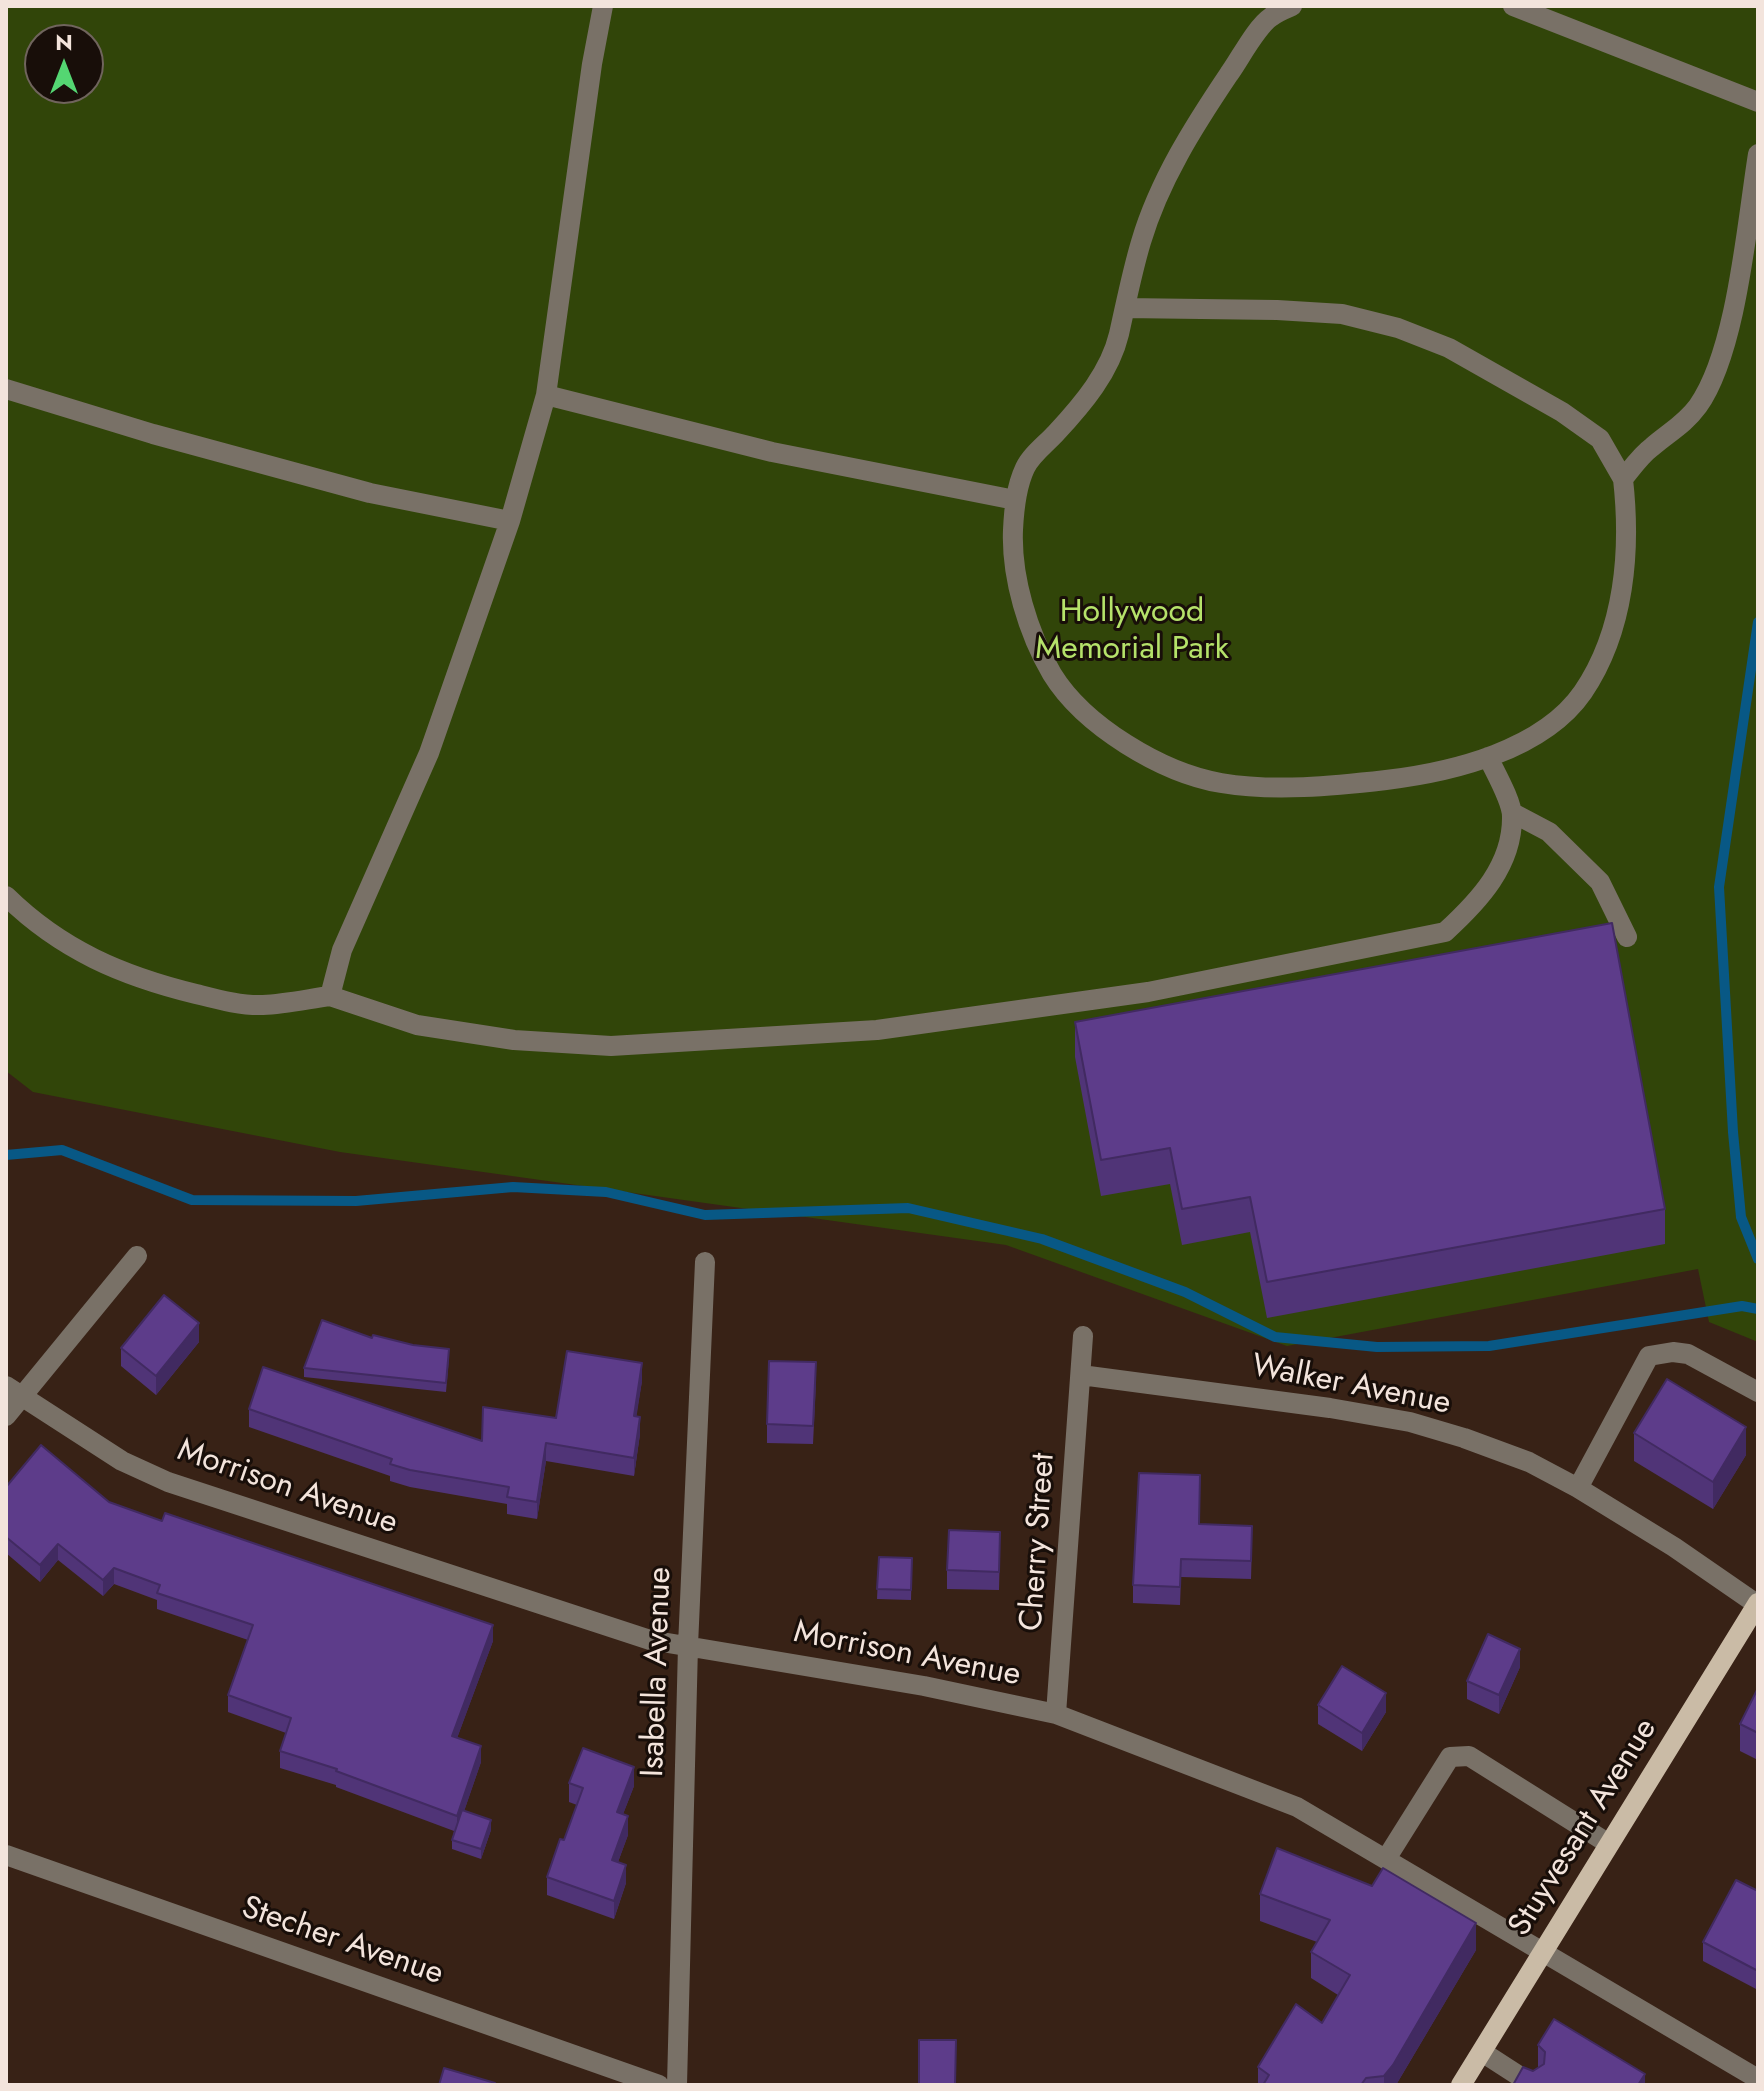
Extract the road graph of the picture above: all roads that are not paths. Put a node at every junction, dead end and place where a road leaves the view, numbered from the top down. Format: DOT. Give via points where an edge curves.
graph roads {
  1 [pos="603,6"];
  2 [pos="1292,6"];
  3 [pos="1513,6"];
  4 [pos="1268,12"];
  5 [pos="1758,102"];
  6 [pos="1758,154"];
  7 [pos="1125,308"];
  8 [pos="6,389"];
  9 [pos="546,395"];
  10 [pos="1623,479"];
  11 [pos="1015,500"];
  12 [pos="510,521"];
  13 [pos="1488,757"];
  14 [pos="1513,813"];
  15 [pos="6,896"];
  16 [pos="1627,937"];
  17 [pos="330,996"];
  18 [pos="137,1256"];
  19 [pos="705,1262"];
  20 [pos="1083,1336"];
  21 [pos="1081,1375"];
  22 [pos="14,1391"];
  23 [pos="1758,1392"];
  24 [pos="6,1416"];
  25 [pos="1578,1488"];
  26 [pos="1758,1604"];
  27 [pos="688,1646"];
  28 [pos="1056,1714"];
  29 [pos="1609,1844"];
  30 [pos="6,1855"];
  31 [pos="1386,1859"];
  32 [pos="1544,1951"];
  33 [pos="1482,2052"];
  34 [pos="1758,2079"];
  35 [pos="659,2085"];
  36 [pos="677,2085"];
  37 [pos="1461,2085"];
  38 [pos="1533,2085"];
  1 -- 9 [label="street"];
  2 -- 4 [label="street"];
  3 -- 5 [label="street"];
  4 -- 7 [label="street" via="1194,125 1163,185 1142,239"];
  6 -- 10 [label="street" via="1729,330 1716,368 1699,405"];
  7 -- 10 [label="street" via="1329,313 1398,328 1449,348 1562,412 1600,439"];
  7 -- 11 [label="street" via="1114,356 1080,407 1026,466"];
  8 -- 12 [label="street" via="356,489"];
  9 -- 11 [label="street" via="772,452"];
  9 -- 12 [label="street"];
  10 -- 13 [label="street" via="1628,522 1622,595 1604,653 1582,694 1539,735"];
  11 -- 13 [label="street" via="1018,585 1053,675 1081,708 1126,744 1172,770 1222,783 1290,787 1427,775"];
  12 -- 17 [label="street" via="429,753 342,950"];
  13 -- 14 [label="street"];
  14 -- 16 [label="street" via="1549,832 1600,882"];
  14 -- 17 [label="street" via="1506,857 1477,903 1445,932 1148,992 877,1030 611,1046 514,1040 417,1025"];
  15 -- 17 [label="street" via="60,941 96,962 170,988 260,1006"];
  18 -- 22 [label="street"];
  19 -- 27 [label="street, Isabella Avenue"];
  20 -- 21 [label="street, Cherry Street"];
  21 -- 25 [label="street, Walker Avenue" via="1410,1422 1529,1462"];
  21 -- 28 [label="street, Cherry Street"];
  22 -- 24 [label="street"];
  22 -- 27 [label="street, Morrison Avenue" via="122,1461 168,1482 650,1640"];
  23 -- 25 [label="street" via="1688,1354 1649,1356"];
  25 -- 26 [label="street, Walker Avenue"];
  26 -- 29 [label="main road, Stuyvesant Avenue"];
  27 -- 28 [label="street, Morrison Avenue"];
  27 -- 36 [label="street, Isabella Avenue"];
  28 -- 31 [label="street, Morrison Avenue" via="1297,1807"];
  29 -- 31 [label="street" via="1460,1755 1450,1757"];
  29 -- 32 [label="main road, Stuyvesant Avenue"];
  30 -- 35 [label="street, Stecher Avenue"];
  31 -- 32 [label="street, Morrison Avenue"];
  32 -- 33 [label="main road, Stuyvesant Avenue"];
  32 -- 34 [label="street, Morrison Avenue"];
  33 -- 37 [label="main road, Stuyvesant Avenue"];
  33 -- 38 [label="street"];
}
